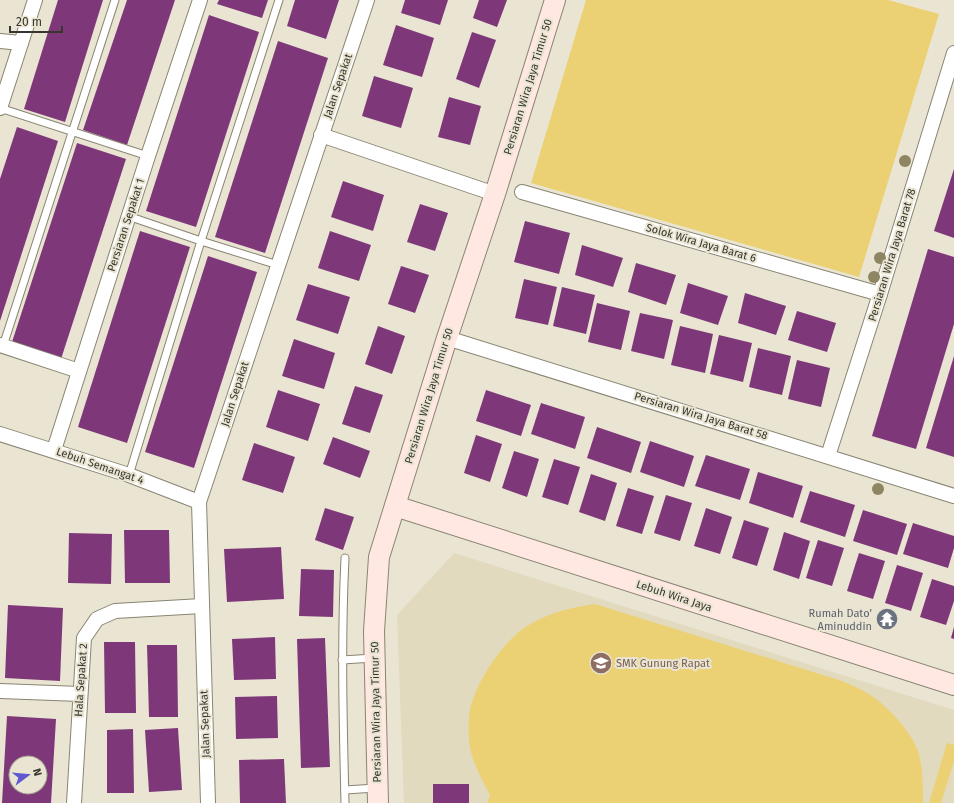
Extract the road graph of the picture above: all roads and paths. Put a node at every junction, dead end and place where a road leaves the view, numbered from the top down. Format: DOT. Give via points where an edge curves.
graph roads {
  1 [pos="35,0"];
  2 [pos="115,0"];
  3 [pos="200,0"];
  4 [pos="279,0"];
  5 [pos="367,0"];
  6 [pos="555,0"];
  7 [pos="0,41"];
  8 [pos="21,43"];
  9 [pos="954,52"];
  10 [pos="0,108"];
  11 [pos="73,131"];
  12 [pos="321,135"];
  13 [pos="148,156"];
  14 [pos="522,192"];
  15 [pos="495,194"];
  16 [pos="128,216"];
  17 [pos="201,241"];
  18 [pos="278,265"];
  19 [pos="880,294"];
  20 [pos="447,338"];
  21 [pos="2,345"];
  22 [pos="79,371"];
  23 [pos="0,434"];
  24 [pos="54,450"];
  25 [pos="828,456"];
  26 [pos="129,475"];
  27 [pos="954,496"];
  28 [pos="199,502"];
  29 [pos="394,506"];
  30 [pos="345,558"];
  31 [pos="202,606"];
  32 [pos="375,658"];
  33 [pos="342,660"];
  34 [pos="954,685"];
  35 [pos="0,691"];
  36 [pos="80,694"];
  37 [pos="345,790"];
  38 [pos="378,795"];
  39 [pos="74,803"];
  40 [pos="208,803"];
  41 [pos="345,803"];
  1 -- 8 [label="street"];
  2 -- 11 [label="lane"];
  3 -- 13 [label="street, Persiaran Sepakat 1"];
  4 -- 17 [label="lane"];
  5 -- 12 [label="street, Jalan Sepakat"];
  6 -- 15 [label="street, Persiaran Wira Jaya Timur 50"];
  7 -- 8 [label="street"];
  8 -- 10 [label="street"];
  9 -- 19 [label="street, Persiaran Wira Jaya Barat 78"];
  10 -- 11 [label="lane"];
  11 -- 13 [label="lane"];
  11 -- 21 [label="lane"];
  12 -- 15 [label="street"];
  12 -- 18 [label="street, Jalan Sepakat"];
  13 -- 16 [label="street, Persiaran Sepakat 1"];
  14 -- 19 [label="street, Solok Wira Jaya Barat 6"];
  15 -- 20 [label="street, Persiaran Wira Jaya Timur 50"];
  16 -- 17 [label="lane"];
  16 -- 22 [label="street, Persiaran Sepakat 1"];
  17 -- 18 [label="lane"];
  17 -- 26 [label="lane"];
  18 -- 28 [label="street, Jalan Sepakat"];
  19 -- 25 [label="street, Persiaran Wira Jaya Barat 78"];
  20 -- 25 [label="street, Persiaran Wira Jaya Barat 58"];
  20 -- 29 [label="street, Persiaran Wira Jaya Timur 50"];
  21 -- 22 [label="street"];
  22 -- 24 [label="street, Persiaran Sepakat 1"];
  23 -- 24 [label="street, Lebuh Semangat 4"];
  24 -- 26 [label="street, Lebuh Semangat 4"];
  25 -- 27 [label="street, Persiaran Wira Jaya Barat 58"];
  26 -- 28 [label="street, Lebuh Semangat 4"];
  28 -- 31 [label="street, Jalan Sepakat"];
  29 -- 32 [label="street, Persiaran Wira Jaya Timur 50" via="379,557 374,632"];
  29 -- 34 [label="street, Lebuh Wira Jaya"];
  30 -- 33 [label="lane"];
  31 -- 36 [label="street, Hala Sepakat 2" via="115,611 96,619 84,638"];
  31 -- 40 [label="street, Jalan Sepakat"];
  32 -- 33 [label="lane"];
  32 -- 38 [label="street, Persiaran Wira Jaya Timur 50"];
  33 -- 37 [label="lane"];
  35 -- 36 [label="street"];
  36 -- 39 [label="street, Hala Sepakat 2"];
  37 -- 38 [label="lane"];
  37 -- 41 [label="lane"];
}
